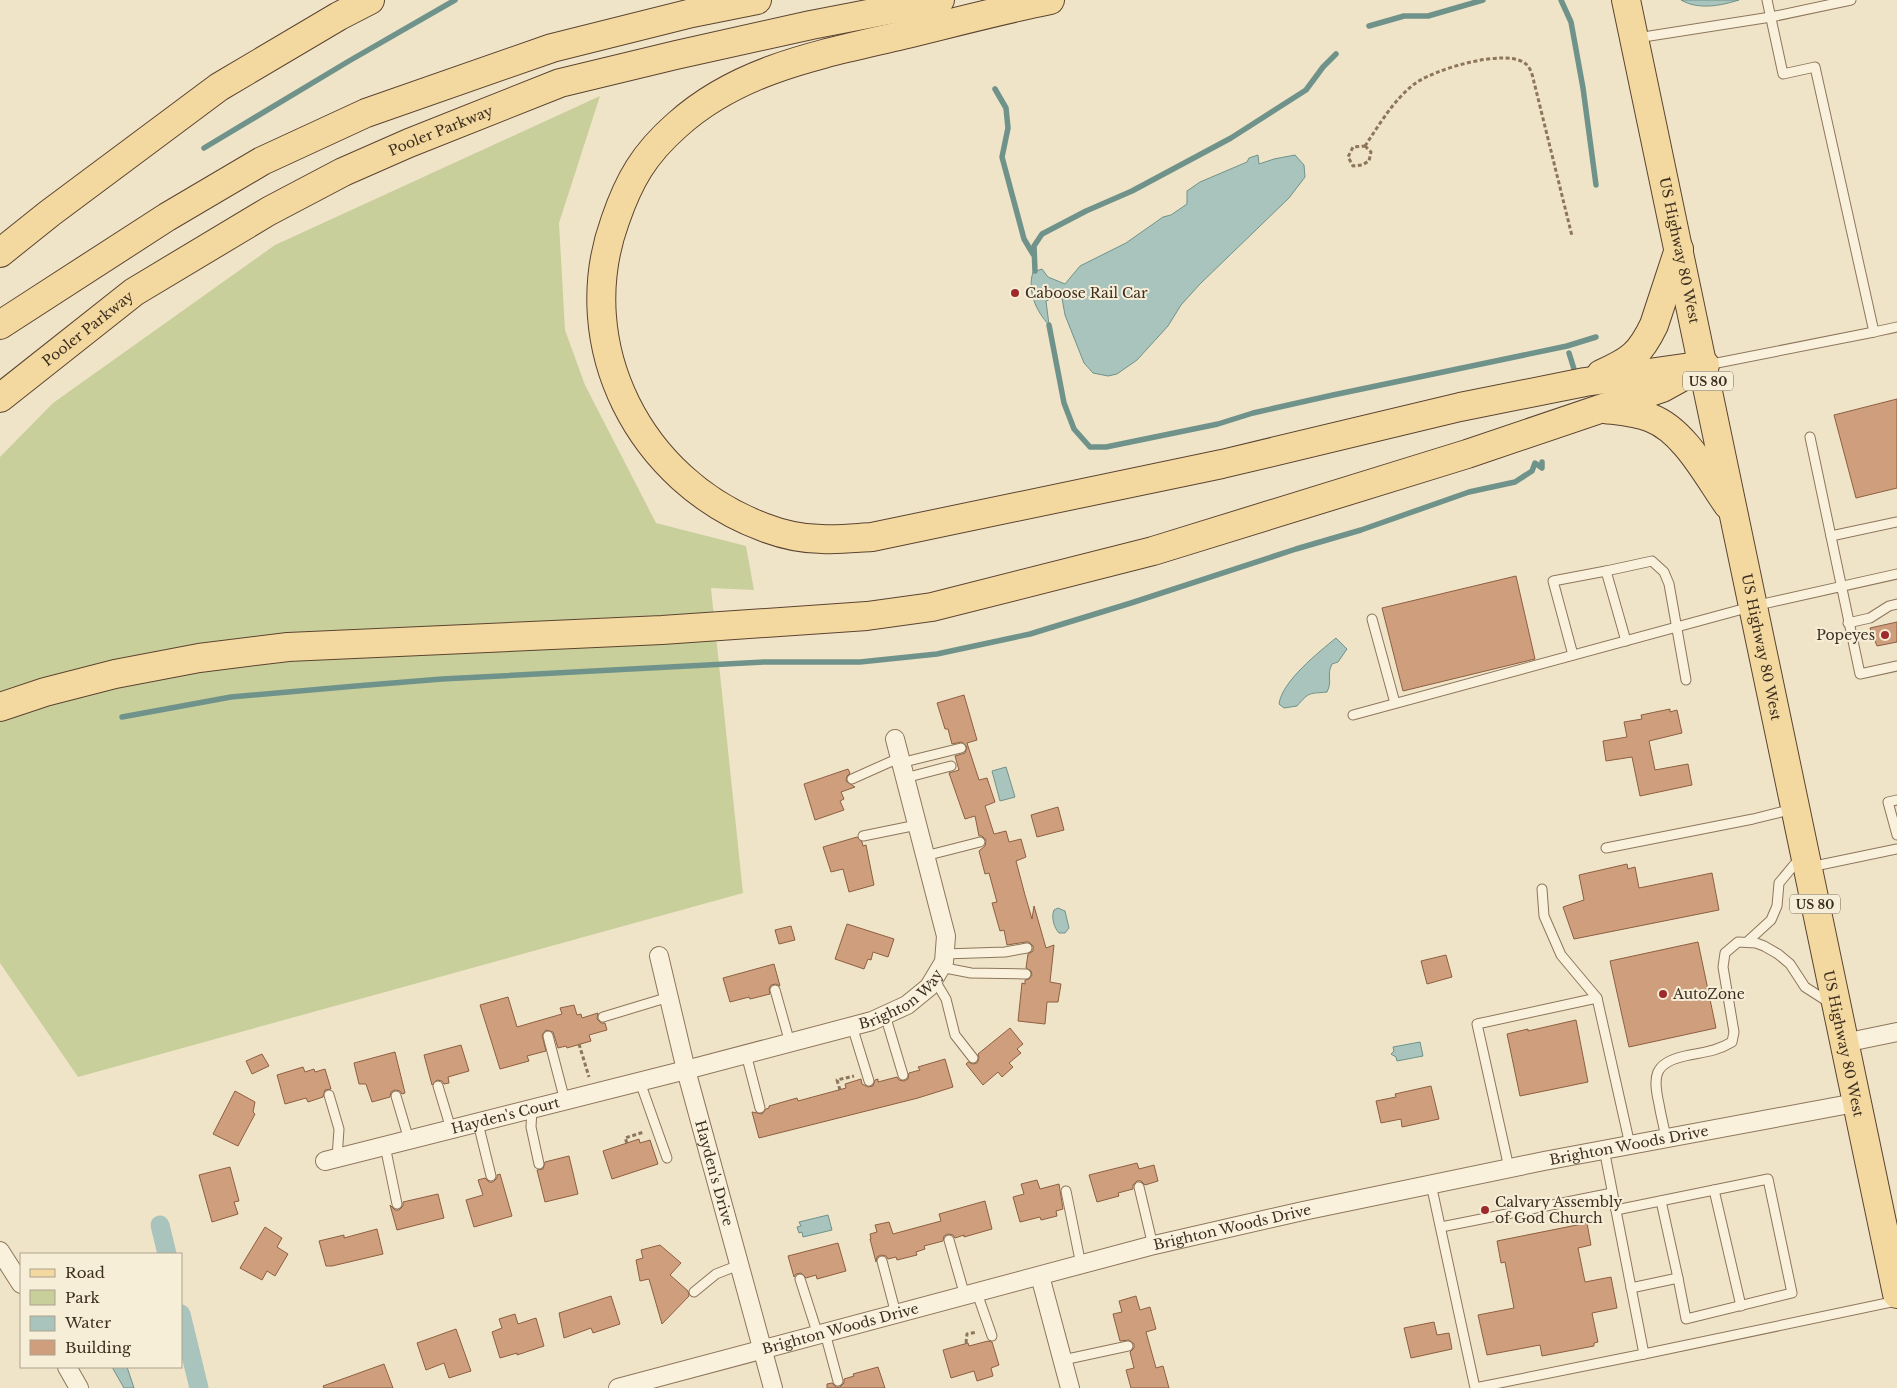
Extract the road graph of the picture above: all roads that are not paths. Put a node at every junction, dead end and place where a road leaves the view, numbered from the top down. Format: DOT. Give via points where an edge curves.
graph roads {
  1 [pos="370,0"];
  2 [pos="757,0"];
  3 [pos="940,0"];
  4 [pos="1050,0"];
  5 [pos="1626,0"];
  6 [pos="1767,0"];
  7 [pos="1851,0"];
  8 [pos="1771,17"];
  9 [pos="1634,38"];
  10 [pos="1680,248"];
  11 [pos="0,253"];
  12 [pos="0,325"];
  13 [pos="1897,327"];
  14 [pos="1874,332"];
  15 [pos="1705,365"];
  16 [pos="1585,382"];
  17 [pos="0,398"];
  18 [pos="1602,409"];
  19 [pos="1810,436"];
  20 [pos="1735,514"];
  21 [pos="1897,522"];
  22 [pos="1831,536"];
  23 [pos="1606,571"];
  24 [pos="1897,574"];
  25 [pos="1842,586"];
  26 [pos="1897,604"];
  27 [pos="1754,606"];
  28 [pos="1372,619"];
  29 [pos="1848,623"];
  30 [pos="1678,627"];
  31 [pos="1626,641"];
  32 [pos="1573,656"];
  33 [pos="1897,666"];
  34 [pos="1686,680"];
  35 [pos="1395,703"];
  36 [pos="0,707"];
  37 [pos="1353,714"];
  38 [pos="895,739"];
  39 [pos="961,748"];
  40 [pos="901,766"];
  41 [pos="951,766"];
  42 [pos="852,779"];
  43 [pos="1897,800"];
  44 [pos="1796,809"];
  45 [pos="917,825"];
  46 [pos="1897,834"];
  47 [pos="863,836"];
  48 [pos="980,842"];
  49 [pos="1606,848"];
  50 [pos="1897,849"];
  51 [pos="925,856"];
  52 [pos="1806,860"];
  53 [pos="1542,889"];
  54 [pos="1747,942"];
  55 [pos="1027,948"];
  56 [pos="659,956"];
  57 [pos="940,967"];
  58 [pos="1026,974"];
  59 [pos="774,990"];
  60 [pos="669,998"];
  61 [pos="1597,998"];
  62 [pos="1836,1007"];
  63 [pos="885,1015"];
  64 [pos="603,1018"];
  65 [pos="852,1026"];
  66 [pos="1897,1032"];
  67 [pos="548,1036"];
  68 [pos="790,1043"];
  69 [pos="1844,1043"];
  70 [pos="746,1054"];
  71 [pos="973,1058"];
  72 [pos="686,1070"];
  73 [pos="903,1075"];
  74 [pos="868,1077"];
  75 [pos="640,1082"];
  76 [pos="438,1086"];
  77 [pos="329,1096"];
  78 [pos="396,1096"];
  79 [pos="565,1101"];
  80 [pos="1855,1103"];
  81 [pos="760,1108"];
  82 [pos="532,1109"];
  83 [pos="478,1123"];
  84 [pos="451,1129"];
  85 [pos="1666,1138"];
  86 [pos="409,1140"];
  87 [pos="1630,1145"];
  88 [pos="385,1146"];
  89 [pos="1604,1150"];
  90 [pos="667,1158"];
  91 [pos="331,1160"];
  92 [pos="539,1164"];
  93 [pos="1509,1168"];
  94 [pos="491,1176"];
  95 [pos="1431,1184"];
  96 [pos="1139,1187"];
  97 [pos="1714,1190"];
  98 [pos="1066,1191"];
  99 [pos="1612,1193"];
  100 [pos="1661,1201"];
  101 [pos="397,1204"];
  102 [pos="1616,1210"];
  103 [pos="1441,1228"];
  104 [pos="949,1240"];
  105 [pos="1153,1246"];
  106 [pos="0,1251"];
  107 [pos="882,1261"];
  108 [pos="738,1265"];
  109 [pos="1081,1265"];
  110 [pos="1040,1276"];
  111 [pos="1678,1278"];
  112 [pos="800,1280"];
  113 [pos="20,1282"];
  114 [pos="1631,1288"];
  115 [pos="694,1292"];
  116 [pos="971,1294"];
  117 [pos="1897,1294"];
  118 [pos="1897,1301"];
  119 [pos="1741,1306"];
  120 [pos="896,1314"];
  121 [pos="990,1333"];
  122 [pos="821,1334"];
  123 [pos="1128,1346"];
  124 [pos="762,1350"];
  125 [pos="1644,1354"];
  126 [pos="1062,1360"];
  127 [pos="68,1368"];
  128 [pos="838,1381"];
  129 [pos="625,1387"];
  130 [pos="79,1388"];
  131 [pos="773,1388"];
  132 [pos="1070,1388"];
  1 -- 11 [label="main road" via="219,88"];
  2 -- 12 [label="main road" via="552,48 366,113 262,161 167,216"];
  3 -- 17 [label="main road, Pooler Parkway" via="676,54 560,83 409,143 343,172 269,211 134,292"];
  4 -- 16 [label="main road" via="782,65 713,98 678,124 649,152 627,189 607,247 600,307 602,326 609,366 619,390 649,442 679,477 693,488 750,521 777,532 821,540 872,537 1222,464 1460,407"];
  5 -- 9 [label="main road, US Highway 80 West / US 80"];
  6 -- 8 [label="lane"];
  7 -- 8 [label="lane"];
  8 -- 9 [label="lane"];
  8 -- 14 [label="lane" via="1784,74 1815,67"];
  9 -- 10 [label="main road, US Highway 80 West / US 80"];
  10 -- 15 [label="main road, US Highway 80 West / US 80"];
  10 -- 16 [label="main road" via="1654,325 1634,357"];
  13 -- 14 [label="lane"];
  14 -- 15 [label="lane"];
  15 -- 16 [label="main road"];
  15 -- 18 [label="main road" via="1662,388"];
  15 -- 20 [label="main road, US Highway 80 West / US 80"];
  18 -- 20 [label="main road" via="1641,414 1663,424 1686,446"];
  18 -- 36 [label="main road" via="1153,551 932,607 867,616 662,630 288,647 199,658 115,674"];
  19 -- 22 [label="lane"];
  20 -- 27 [label="main road, US Highway 80 West / US 80"];
  21 -- 22 [label="lane"];
  22 -- 25 [label="lane"];
  23 -- 30 [label="lane" via="1652,561 1664,572 1669,584"];
  23 -- 31 [label="lane"];
  23 -- 32 [label="lane" via="1553,581"];
  24 -- 25 [label="lane"];
  25 -- 27 [label="lane"];
  25 -- 29 [label="lane"];
  26 -- 29 [label="lane" via="1870,618"];
  27 -- 30 [label="lane"];
  27 -- 44 [label="main road, US Highway 80 West / US 80"];
  28 -- 35 [label="lane"];
  29 -- 33 [label="lane" via="1860,674"];
  30 -- 31 [label="lane"];
  30 -- 34 [label="lane"];
  31 -- 32 [label="lane"];
  32 -- 35 [label="lane"];
  35 -- 37 [label="lane"];
  38 -- 40 [label="street, Brighton Way"];
  39 -- 40 [label="lane"];
  40 -- 41 [label="lane"];
  40 -- 42 [label="lane"];
  40 -- 45 [label="street, Brighton Way"];
  43 -- 46 [label="lane" via="1888,802"];
  44 -- 49 [label="lane"];
  44 -- 52 [label="main road, US Highway 80 West / US 80"];
  45 -- 47 [label="lane"];
  45 -- 51 [label="street, Brighton Way"];
  48 -- 51 [label="lane"];
  50 -- 52 [label="lane"];
  51 -- 57 [label="street, Brighton Way" via="946,936"];
  52 -- 54 [label="lane" via="1779,883 1777,906 1771,920"];
  52 -- 62 [label="main road, US Highway 80 West / US 80"];
  53 -- 61 [label="lane" via="1544,916 1561,955"];
  54 -- 62 [label="lane" via="1778,954 1790,964 1805,988"];
  54 -- 85 [label="lane" via="1738,942 1725,953 1723,967 1734,1032 1732,1042 1720,1050 1668,1062 1659,1070 1654,1083"];
  55 -- 57 [label="lane"];
  56 -- 60 [label="street, Hayden's Drive"];
  57 -- 58 [label="lane" via="971,973"];
  57 -- 63 [label="street, Brighton Way" via="929,987 907,1005"];
  57 -- 71 [label="lane" via="955,1035"];
  59 -- 68 [label="lane"];
  60 -- 64 [label="lane"];
  60 -- 72 [label="street, Hayden's Drive"];
  61 -- 87 [label="lane"];
  61 -- 93 [label="lane" via="1477,1024"];
  62 -- 69 [label="main road, US Highway 80 West / US 80"];
  63 -- 65 [label="street, Brighton Way"];
  63 -- 73 [label="lane"];
  65 -- 68 [label="street, Brighton Way"];
  65 -- 74 [label="lane"];
  66 -- 69 [label="street"];
  67 -- 79 [label="lane"];
  68 -- 70 [label="street, Brighton Way"];
  69 -- 80 [label="main road, US Highway 80 West / US 80"];
  70 -- 72 [label="street, Brighton Way"];
  70 -- 81 [label="lane"];
  72 -- 75 [label="street, Hayden's Court"];
  72 -- 108 [label="street, Hayden's Drive"];
  75 -- 79 [label="street, Hayden's Court"];
  75 -- 90 [label="lane"];
  76 -- 84 [label="lane"];
  77 -- 91 [label="lane" via="339,1129"];
  78 -- 86 [label="lane"];
  79 -- 82 [label="street, Hayden's Court"];
  80 -- 85 [label="street, Brighton Woods Drive"];
  80 -- 117 [label="main road, US Highway 80 West / US 80"];
  82 -- 83 [label="street, Hayden's Court"];
  82 -- 92 [label="lane" via="531,1127"];
  83 -- 84 [label="street, Hayden's Court"];
  83 -- 94 [label="lane"];
  84 -- 86 [label="street, Hayden's Court"];
  85 -- 87 [label="street, Brighton Woods Drive"];
  86 -- 88 [label="street, Hayden's Court"];
  87 -- 89 [label="street, Brighton Woods Drive"];
  88 -- 91 [label="street, Hayden's Court"];
  88 -- 101 [label="lane"];
  89 -- 93 [label="street, Brighton Woods Drive"];
  89 -- 99 [label="lane"];
  93 -- 95 [label="street, Brighton Woods Drive"];
  95 -- 103 [label="lane"];
  95 -- 105 [label="street, Brighton Woods Drive"];
  96 -- 105 [label="lane"];
  97 -- 100 [label="lane"];
  97 -- 119 [label="lane"];
  97 -- 119 [label="lane" via="1768,1180 1792,1293"];
  98 -- 109 [label="lane"];
  99 -- 102 [label="lane"];
  99 -- 103 [label="lane"];
  100 -- 102 [label="lane"];
  100 -- 111 [label="lane"];
  102 -- 114 [label="lane"];
  103 -- 125 [label="lane" via="1475,1388"];
  104 -- 116 [label="lane"];
  105 -- 109 [label="street, Brighton Woods Drive"];
  106 -- 113 [label="street"];
  107 -- 120 [label="lane"];
  108 -- 115 [label="lane" via="716,1274"];
  108 -- 124 [label="street, Hayden's Drive"];
  109 -- 110 [label="street, Brighton Woods Drive"];
  110 -- 116 [label="street, Brighton Woods Drive"];
  110 -- 126 [label="street"];
  111 -- 114 [label="lane"];
  111 -- 119 [label="lane" via="1686,1319"];
  112 -- 122 [label="lane"];
  114 -- 125 [label="lane"];
  116 -- 120 [label="street, Brighton Woods Drive"];
  116 -- 121 [label="lane"];
  118 -- 125 [label="lane"];
  120 -- 122 [label="street, Brighton Woods Drive"];
  122 -- 124 [label="street, Brighton Woods Drive"];
  122 -- 128 [label="lane"];
  123 -- 126 [label="lane"];
  124 -- 129 [label="street, Brighton Woods Drive"];
  124 -- 131 [label="street, Hayden's Drive"];
  126 -- 132 [label="street"];
  127 -- 130 [label="street"];
}
